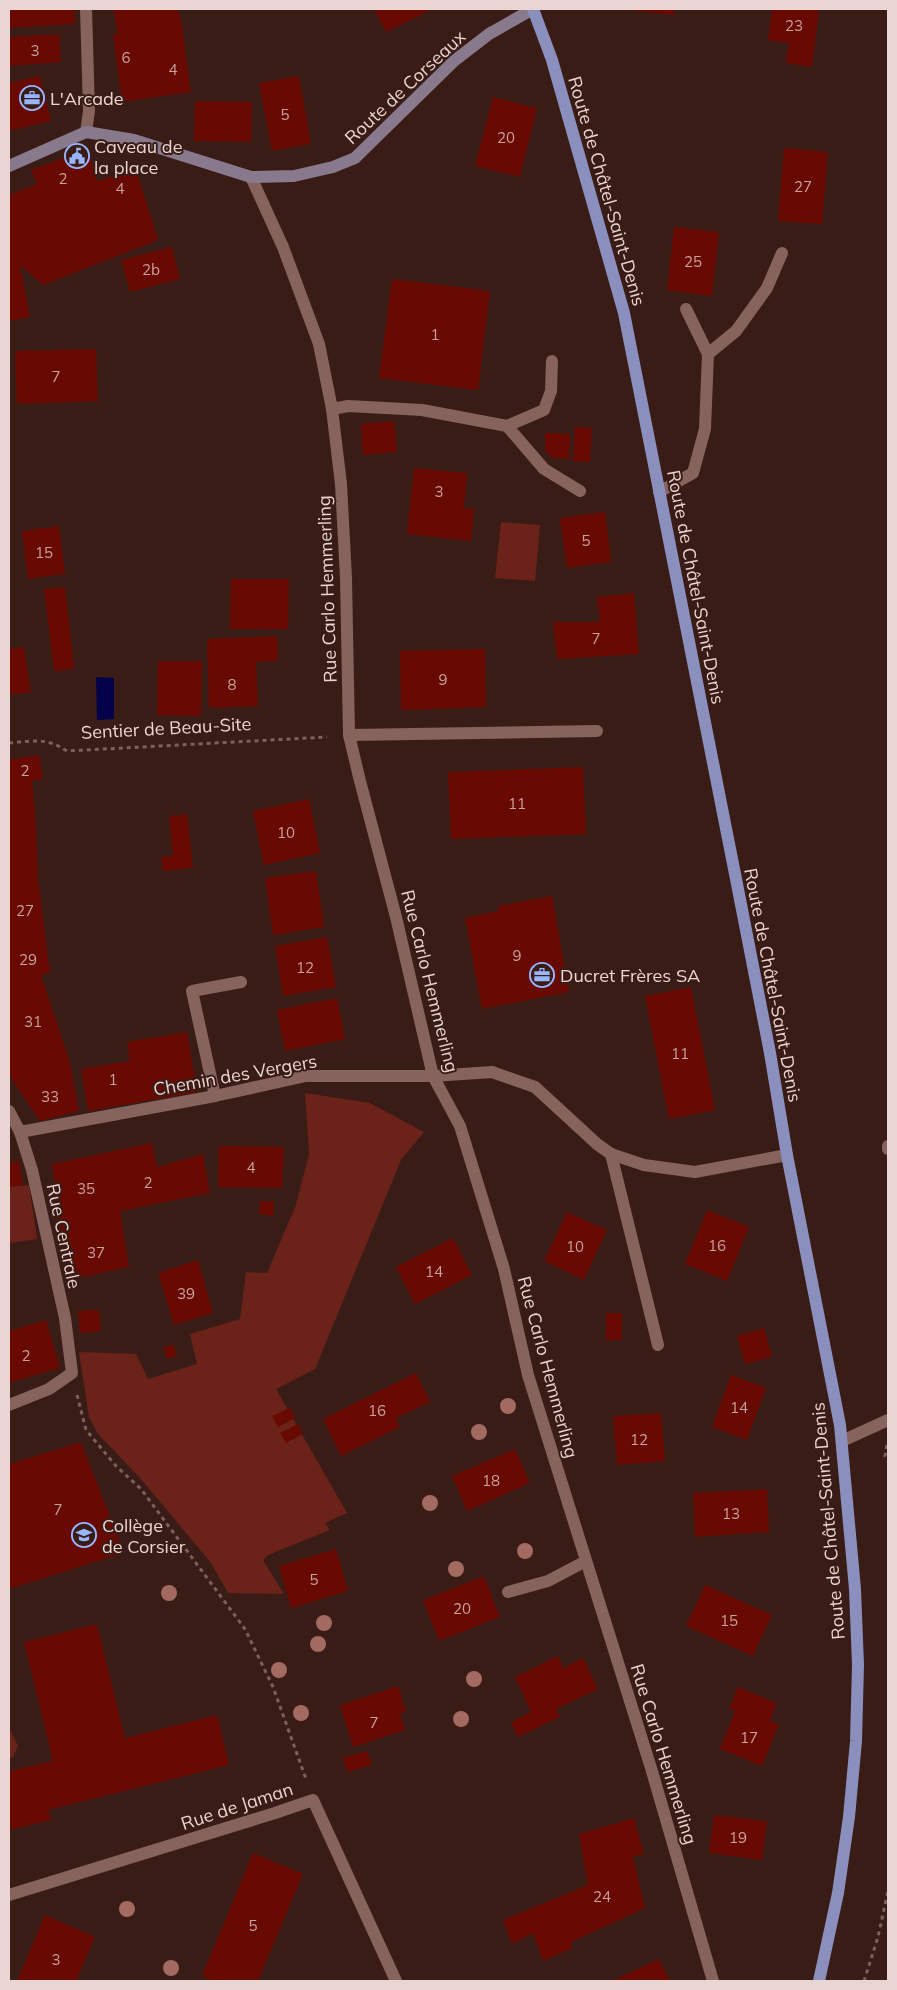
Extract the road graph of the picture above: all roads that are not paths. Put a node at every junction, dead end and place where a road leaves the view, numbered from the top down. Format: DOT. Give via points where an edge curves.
graph roads {
  1 [pos="86,9"];
  2 [pos="533,9"];
  3 [pos="86,132"];
  4 [pos="9,166"];
  5 [pos="251,177"];
  6 [pos="782,252"];
  7 [pos="686,309"];
  8 [pos="708,354"];
  9 [pos="552,361"];
  10 [pos="332,408"];
  11 [pos="507,426"];
  12 [pos="580,491"];
  13 [pos="659,492"];
  14 [pos="597,731"];
  15 [pos="350,735"];
  16 [pos="241,982"];
  17 [pos="433,1076"];
  18 [pos="215,1096"];
  19 [pos="9,1111"];
  20 [pos="20,1132"];
  21 [pos="611,1154"];
  22 [pos="787,1155"];
  23 [pos="658,1345"];
  24 [pos="9,1405"];
  25 [pos="888,1420"];
  26 [pos="842,1440"];
  27 [pos="586,1561"];
  28 [pos="508,1592"];
  29 [pos="9,1895"];
  30 [pos="396,1981"];
  31 [pos="713,1981"];
  32 [pos="819,1981"];
  1 -- 3 [label="street" via="89,110"];
  2 -- 5 [label="street, Route de Corseaux" via="489,34 454,61 355,158 294,176"];
  2 -- 13 [label="main road, Route de Châtel-Saint-Denis" via="548,48 624,313"];
  3 -- 4 [label="street"];
  3 -- 5 [label="street, Route de Corseaux" via="134,140"];
  5 -- 10 [label="street, Rue Carlo Hemmerling" via="283,247 319,344"];
  6 -- 8 [label="street" via="767,288 736,331"];
  7 -- 8 [label="street"];
  8 -- 13 [label="street" via="705,429 693,473"];
  9 -- 11 [label="street" via="551,391 544,410"];
  10 -- 11 [label="street" via="422,410"];
  10 -- 15 [label="street, Rue Carlo Hemmerling" via="346,569"];
  11 -- 12 [label="street" via="544,468"];
  13 -- 22 [label="main road, Route de Châtel-Saint-Denis"];
  14 -- 15 [label="street"];
  15 -- 17 [label="street, Rue Carlo Hemmerling"];
  16 -- 18 [label="street" via="192,991"];
  17 -- 18 [label="street, Chemin des Vergers" via="306,1076"];
  17 -- 21 [label="street, Chemin des Vergers" via="492,1072 535,1086"];
  17 -- 27 [label="street, Rue Carlo Hemmerling" via="460,1126 504,1269 528,1375"];
  18 -- 20 [label="street, Chemin des Vergers"];
  19 -- 20 [label="street, Rue Centrale"];
  20 -- 24 [label="street, Rue Centrale" via="32,1170 65,1318 72,1373 49,1389"];
  21 -- 22 [label="street, Chemin des Vergers" via="644,1166 695,1172"];
  21 -- 23 [label="street"];
  22 -- 26 [label="main road, Route de Châtel-Saint-Denis"];
  25 -- 26 [label="street"];
  26 -- 32 [label="main road, Route de Châtel-Saint-Denis" via="855,1589 856,1741 838,1893"];
  27 -- 28 [label="street" via="548,1581"];
  27 -- 31 [label="street, Rue Carlo Hemmerling"];
  29 -- 30 [label="street, Rue de Jaman" via="312,1800"];
}
